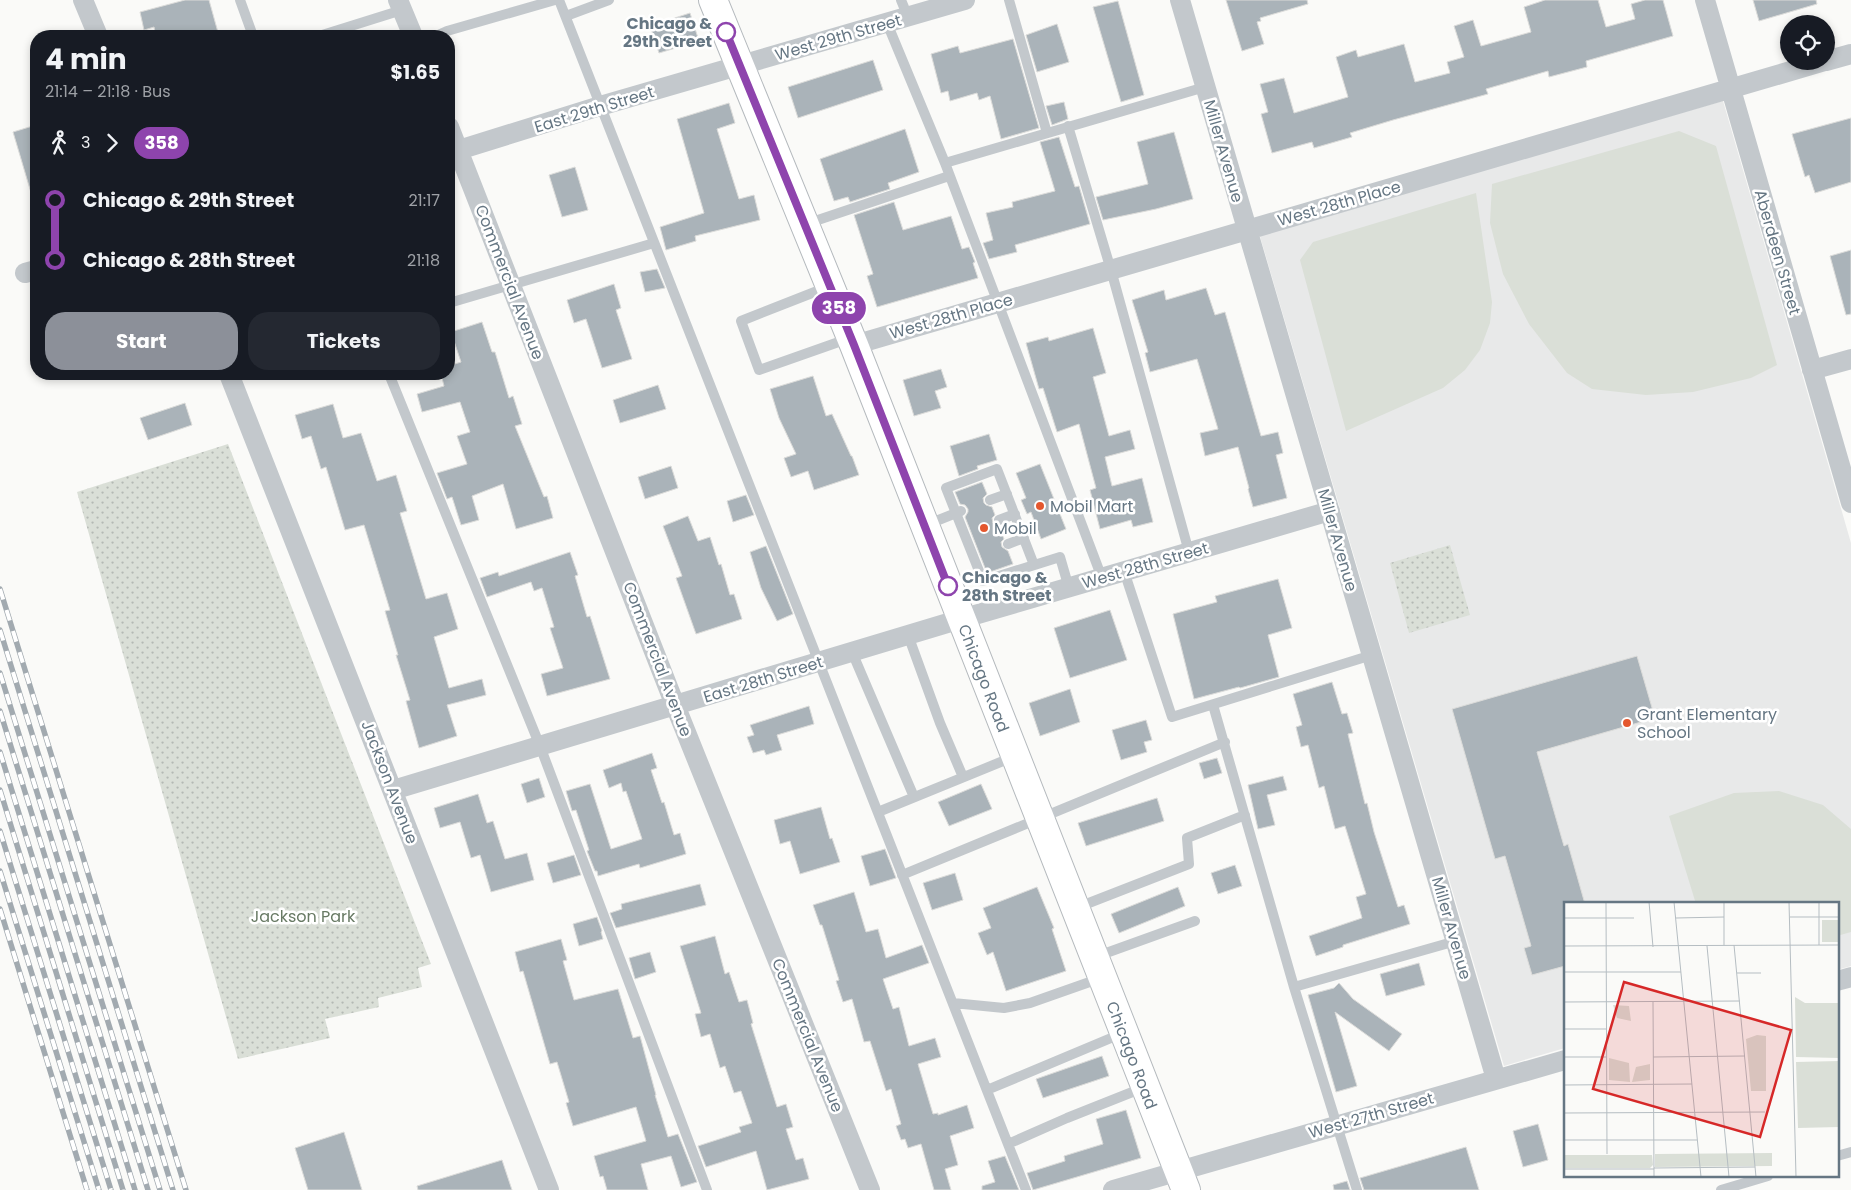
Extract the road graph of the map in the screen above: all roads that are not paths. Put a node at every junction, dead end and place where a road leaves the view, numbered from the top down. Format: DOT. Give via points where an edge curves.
graph roads {
  1 [pos="83,0"];
  2 [pos="240,0"];
  3 [pos="555,0"];
  4 [pos="559,0"];
  5 [pos="609,0"];
  6 [pos="713,0"];
  7 [pos="965,0"];
  8 [pos="1009,0"];
  9 [pos="1180,0"];
  10 [pos="1705,0"];
  11 [pos="400,5"];
  12 [pos="905,8"];
  13 [pos="566,16"];
  14 [pos="887,23"];
  15 [pos="96,30"];
  16 [pos="251,30"];
  17 [pos="335,30"];
  18 [pos="410,30"];
  19 [pos="451,30"];
  20 [pos="1851,54"];
  21 [pos="1835,58"];
  22 [pos="739,66"];
  23 [pos="1795,70"];
  24 [pos="1205,87"];
  25 [pos="1731,89"];
  26 [pos="600,106"];
  27 [pos="1068,126"];
  28 [pos="1047,133"];
  29 [pos="455,151"];
  30 [pos="455,157"];
  31 [pos="944,163"];
  32 [pos="950,176"];
  33 [pos="804,225"];
  34 [pos="1247,230"];
  35 [pos="654,243"];
  36 [pos="1111,270"];
  37 [pos="511,285"];
  38 [pos="830,286"];
  39 [pos="455,301"];
  40 [pos="997,303"];
  41 [pos="852,341"];
  42 [pos="1851,359"];
  43 [pos="1812,370"];
  44 [pos="231,380"];
  45 [pos="391,380"];
  46 [pos="1007,494"];
  47 [pos="990,500"];
  48 [pos="1851,503"];
  49 [pos="1330,511"];
  50 [pos="959,512"];
  51 [pos="1015,514"];
  52 [pos="999,520"];
  53 [pos="924,526"];
  54 [pos="1024,538"];
  55 [pos="1008,544"];
  56 [pos="1189,552"];
  57 [pos="1034,565"];
  58 [pos="1124,571"];
  59 [pos="1102,578"];
  60 [pos="1069,588"];
  61 [pos="961,619"];
  62 [pos="908,635"];
  63 [pos="852,652"];
  64 [pos="1372,655"];
  65 [pos="819,662"];
  66 [pos="676,705"];
  67 [pos="1213,705"];
  68 [pos="1224,742"];
  69 [pos="540,746"];
  70 [pos="1015,756"];
  71 [pos="963,777"];
  72 [pos="393,790"];
  73 [pos="914,797"];
  74 [pos="878,812"];
  75 [pos="1245,815"];
  76 [pos="1039,818"];
  77 [pos="902,875"];
  78 [pos="1075,909"];
  79 [pos="1195,921"];
  80 [pos="1456,941"];
  81 [pos="1098,967"];
  82 [pos="1851,977"];
  83 [pos="1838,981"];
  84 [pos="1294,987"];
  85 [pos="952,1004"];
  86 [pos="1124,1033"];
  87 [pos="1564,1060"];
  88 [pos="1496,1079"];
  89 [pos="1145,1088"];
  90 [pos="987,1090"];
  91 [pos="1337,1125"];
  92 [pos="1008,1144"];
  93 [pos="1851,1152"];
  94 [pos="1838,1156"];
  95 [pos="1761,1178"];
  96 [pos="1182,1180"];
  97 [pos="549,1190"];
  98 [pos="707,1190"];
  99 [pos="870,1190"];
  100 [pos="1026,1190"];
  101 [pos="1113,1190"];
  102 [pos="1357,1190"];
  103 [pos="1720,1190"];
  1 -- 15 [label="street"];
  2 -- 16 [label="lane"];
  3 -- 19 [label="lane"];
  4 -- 13 [label="lane"];
  5 -- 13 [label="lane"];
  6 -- 22 [label="main road, Chicago Road"];
  7 -- 12 [label="street, West 29th Street"];
  8 -- 28 [label="lane"];
  9 -- 24 [label="street, Miller Avenue"];
  10 -- 25 [label="street, Aberdeen Street"];
  11 -- 17 [label="lane"];
  11 -- 18 [label="street"];
  12 -- 14 [label="street, West 29th Street"];
  13 -- 26 [label="lane"];
  14 -- 22 [label="street, West 29th Street"];
  14 -- 31 [label="lane"];
  20 -- 21 [label="street, West 28th Place"];
  22 -- 26 [label="street, East 29th Street"];
  22 -- 33 [label="main road, Chicago Road"];
  23 -- 25 [label="street, West 28th Place"];
  24 -- 27 [label="lane"];
  24 -- 34 [label="street, Miller Avenue"];
  25 -- 34 [label="street, West 28th Place"];
  25 -- 43 [label="street, Aberdeen Street"];
  26 -- 29 [label="street, East 29th Street"];
  26 -- 35 [label="lane"];
  27 -- 28 [label="lane"];
  27 -- 36 [label="lane"];
  28 -- 31 [label="lane"];
  30 -- 37 [label="street, Commercial Avenue"];
  31 -- 32 [label="lane"];
  32 -- 33 [label="lane"];
  32 -- 40 [label="lane"];
  33 -- 38 [label="main road, Chicago Road"];
  34 -- 36 [label="street, West 28th Place"];
  34 -- 49 [label="street, Miller Avenue"];
  35 -- 37 [label="lane"];
  35 -- 65 [label="lane"];
  36 -- 40 [label="street, West 28th Place"];
  36 -- 56 [label="lane"];
  37 -- 39 [label="lane"];
  37 -- 66 [label="street, Commercial Avenue"];
  38 -- 41 [label="main road, Chicago Road"];
  38 -- 41 [label="lane" via="741,320 759,370"];
  40 -- 41 [label="street, West 28th Place"];
  40 -- 59 [label="lane"];
  41 -- 53 [label="main road, Chicago Road"];
  42 -- 43 [label="street"];
  43 -- 48 [label="street, Aberdeen Street"];
  44 -- 72 [label="street, Jackson Avenue"];
  45 -- 69 [label="lane"];
  46 -- 47 [label="lane"];
  46 -- 50 [label="lane" via="997,469 946,488"];
  46 -- 51 [label="lane"];
  49 -- 56 [label="street, West 28th Street"];
  49 -- 64 [label="street, Miller Avenue"];
  50 -- 53 [label="lane"];
  50 -- 57 [label="lane" via="983,581"];
  51 -- 52 [label="lane"];
  51 -- 54 [label="lane"];
  53 -- 61 [label="main road, Chicago Road"];
  54 -- 55 [label="lane"];
  54 -- 57 [label="lane"];
  56 -- 58 [label="street, West 28th Street"];
  57 -- 60 [label="lane" via="1060,557"];
  58 -- 59 [label="street, West 28th Street"];
  58 -- 67 [label="lane" via="1172,717"];
  59 -- 60 [label="street, West 28th Street"];
  60 -- 61 [label="street, West 28th Street"];
  61 -- 62 [label="street, East 28th Street"];
  61 -- 70 [label="main road, Chicago Road"];
  62 -- 63 [label="street, East 28th Street"];
  62 -- 71 [label="lane"];
  63 -- 65 [label="street, East 28th Street"];
  63 -- 73 [label="lane"];
  64 -- 67 [label="lane"];
  64 -- 80 [label="street, Miller Avenue"];
  65 -- 66 [label="street, East 28th Street"];
  65 -- 74 [label="lane"];
  66 -- 69 [label="street, East 28th Street"];
  66 -- 99 [label="street, Commercial Avenue"];
  67 -- 68 [label="lane"];
  68 -- 75 [label="lane"];
  68 -- 76 [label="lane"];
  69 -- 72 [label="street, East 28th Street"];
  69 -- 98 [label="lane"];
  70 -- 71 [label="lane"];
  70 -- 76 [label="main road, Chicago Road"];
  71 -- 73 [label="lane"];
  72 -- 97 [label="street, Jackson Avenue"];
  73 -- 74 [label="lane"];
  74 -- 77 [label="lane"];
  75 -- 78 [label="lane" via="1187,838 1189,864"];
  75 -- 84 [label="lane"];
  76 -- 77 [label="lane"];
  76 -- 78 [label="main road, Chicago Road"];
  77 -- 85 [label="lane"];
  78 -- 81 [label="main road, Chicago Road"];
  79 -- 81 [label="lane"];
  80 -- 84 [label="lane"];
  80 -- 88 [label="street, Miller Avenue"];
  81 -- 85 [label="lane" via="1030,1003 1004,1008"];
  81 -- 86 [label="main road, Chicago Road"];
  82 -- 83 [label="street"];
  84 -- 91 [label="lane"];
  85 -- 90 [label="lane"];
  86 -- 89 [label="main road, Chicago Road"];
  86 -- 90 [label="lane"];
  87 -- 88 [label="street, West 27th Street"];
  88 -- 91 [label="street, West 27th Street"];
  89 -- 92 [label="lane"];
  89 -- 96 [label="main road, Chicago Road"];
  90 -- 92 [label="lane"];
  91 -- 96 [label="street, West 27th Street"];
  91 -- 102 [label="lane"];
  92 -- 100 [label="lane"];
  93 -- 94 [label="lane"];
  95 -- 103 [label="lane"];
  96 -- 101 [label="street, West 27th Street"];
}
